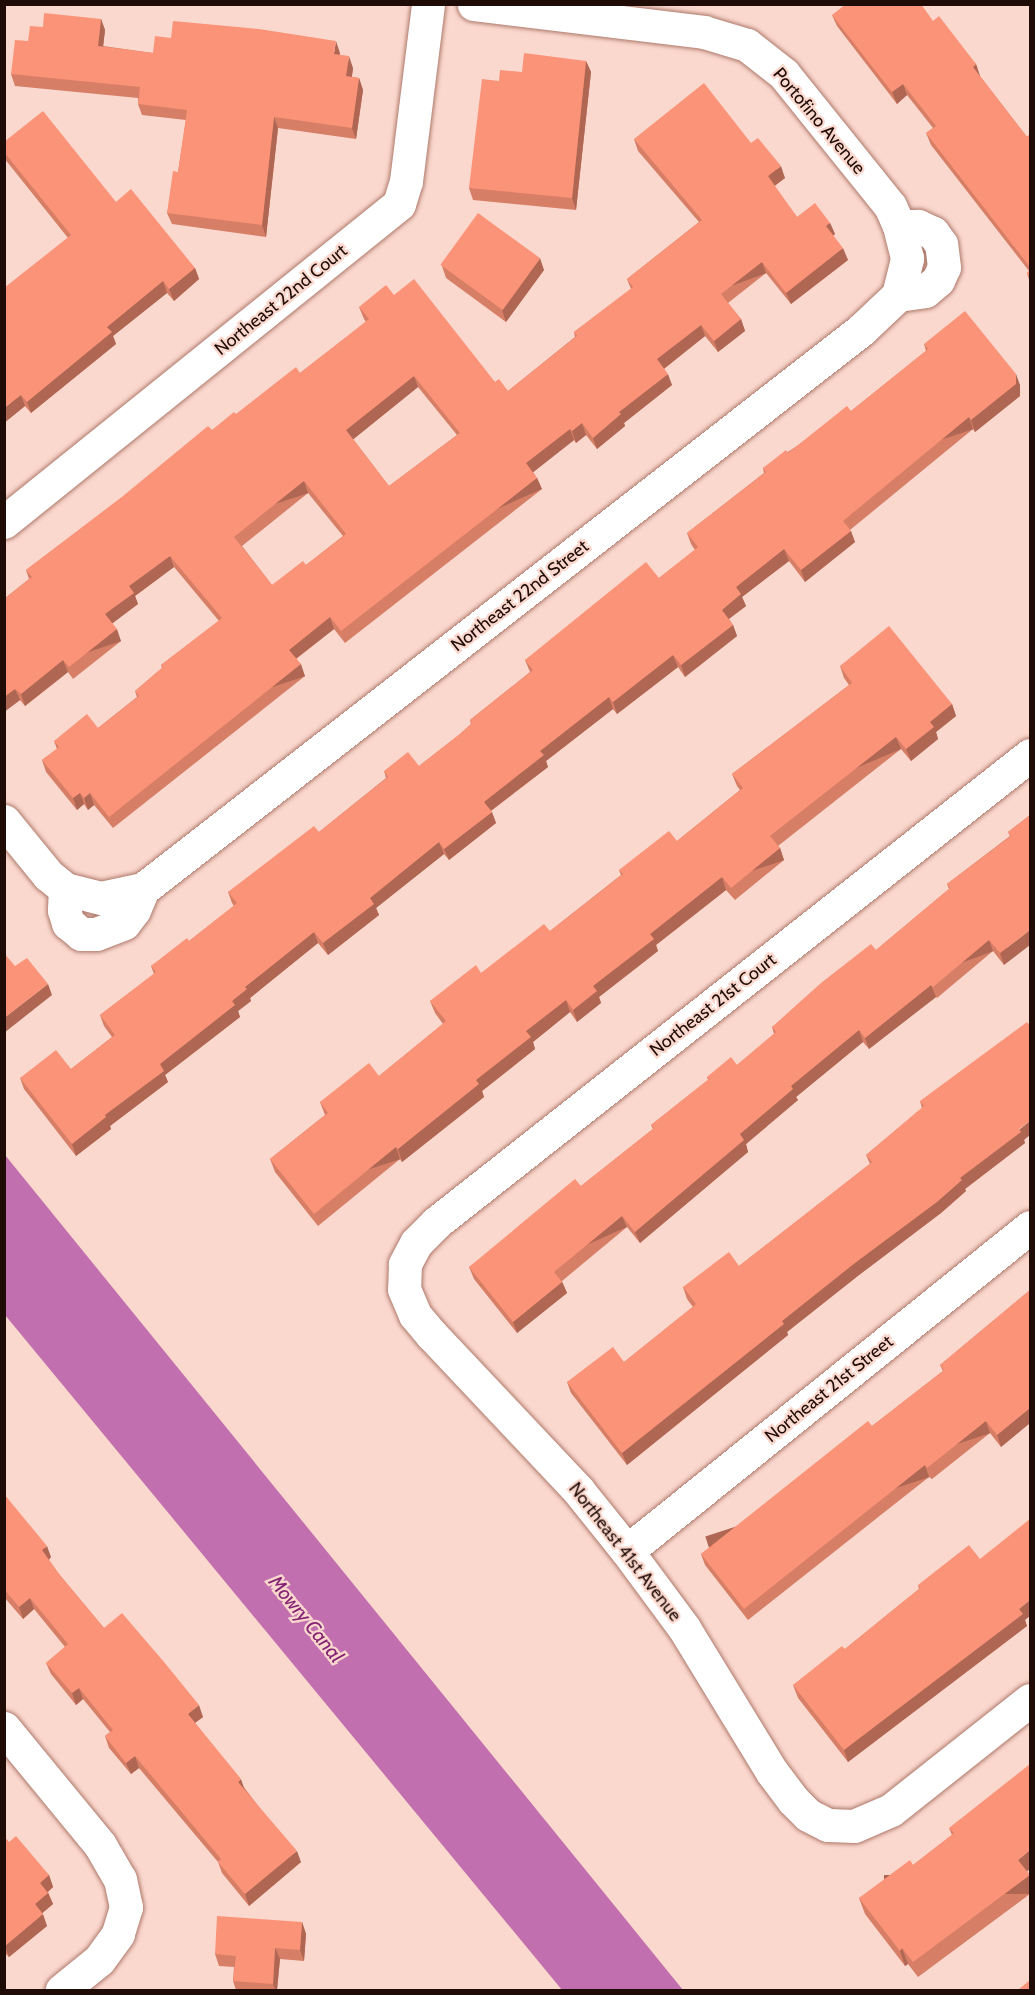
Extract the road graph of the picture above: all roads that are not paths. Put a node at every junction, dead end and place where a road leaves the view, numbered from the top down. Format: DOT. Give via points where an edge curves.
graph roads {
  1 [pos="428,4"];
  2 [pos="474,4"];
  3 [pos="899,226"];
  4 [pos="898,295"];
  5 [pos="4,522"];
  6 [pos="1030,755"];
  7 [pos="4,821"];
  8 [pos="65,889"];
  9 [pos="143,889"];
  10 [pos="1030,1227"];
  11 [pos="405,1264"];
  12 [pos="627,1551"];
  13 [pos="1030,1700"];
  14 [pos="4,1728"];
  15 [pos="63,1990"];
  1 -- 5 [label="street, Northeast 22nd Court" via="406,181 399,204"];
  2 -- 3 [label="street, Portofino Avenue" via="704,32 747,45 784,74 890,206"];
  3 -- 4 [label="street, Portofino Avenue" via="907,258"];
  3 -- 4 [label="street" via="918,226 933,233 941,244 944,267 938,280 925,291"];
  4 -- 9 [label="street, Northeast 22nd Street" via="851,337"];
  6 -- 11 [label="street, Northeast 21st Court" via="437,1222 416,1243"];
  7 -- 8 [label="street" via="48,875"];
  8 -- 9 [label="street, Northeast 22nd Street" via="101,898"];
  8 -- 9 [label="street" via="68,923 81,933 96,934 124,923"];
  10 -- 12 [label="street, Northeast 21st Street"];
  11 -- 12 [label="street, Northeast 41st Avenue" via="404,1289 426,1329 571,1482"];
  12 -- 13 [label="street, Northeast 41st Avenue" via="684,1628 793,1800 808,1815 828,1825 854,1826 891,1810"];
  14 -- 15 [label="street" via="100,1845 120,1879 126,1906 118,1934 105,1952"];
}
